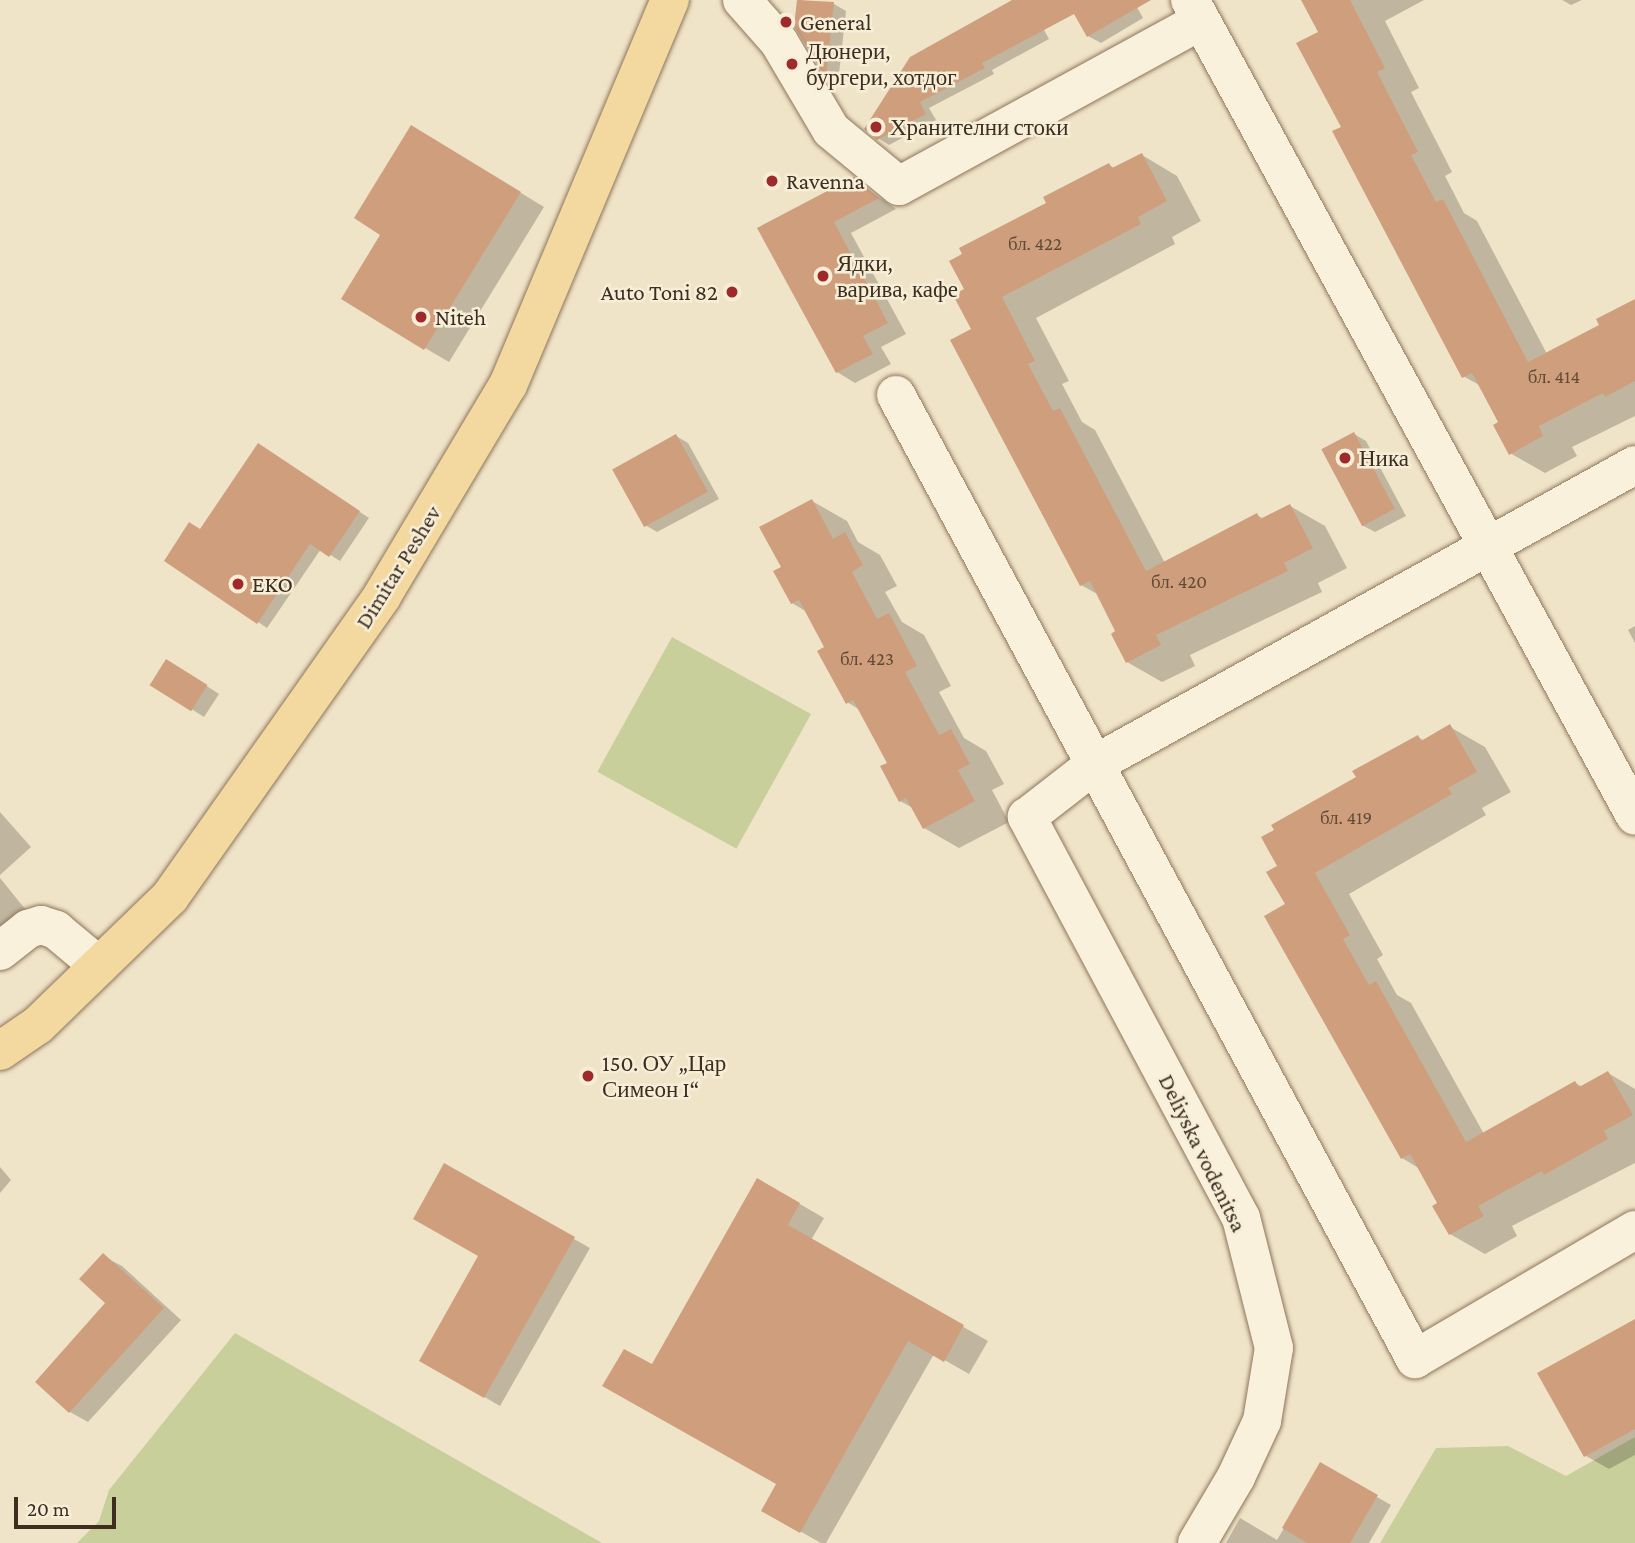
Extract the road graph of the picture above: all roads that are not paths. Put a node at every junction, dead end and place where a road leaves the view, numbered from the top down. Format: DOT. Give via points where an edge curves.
graph roads {
  1 [pos="670,0"];
  2 [pos="742,0"];
  3 [pos="1195,11"];
  4 [pos="896,396"];
  5 [pos="1635,465"];
  6 [pos="1488,547"];
  7 [pos="1095,764"];
  8 [pos="1635,816"];
  9 [pos="0,951"];
  10 [pos="99,966"];
  11 [pos="0,1051"];
  12 [pos="1635,1230"];
  13 [pos="1197,1543"];
  1 -- 10 [label="main road, Dimitar Peshev" via="508,385 383,596 170,897"];
  2 -- 3 [label="street" via="779,42 831,130 899,186"];
  3 -- 6 [label="street"];
  4 -- 7 [label="street"];
  5 -- 6 [label="street"];
  6 -- 7 [label="street"];
  6 -- 8 [label="street"];
  7 -- 12 [label="street" via="1415,1359"];
  7 -- 13 [label="street, Deliyska vodenitsa" via="1027,817 1241,1218 1274,1348 1262,1421 1237,1478"];
  9 -- 10 [label="street" via="28,929 41,925 56,930"];
  10 -- 11 [label="main road, Dimitar Peshev" via="38,1025"];
}
